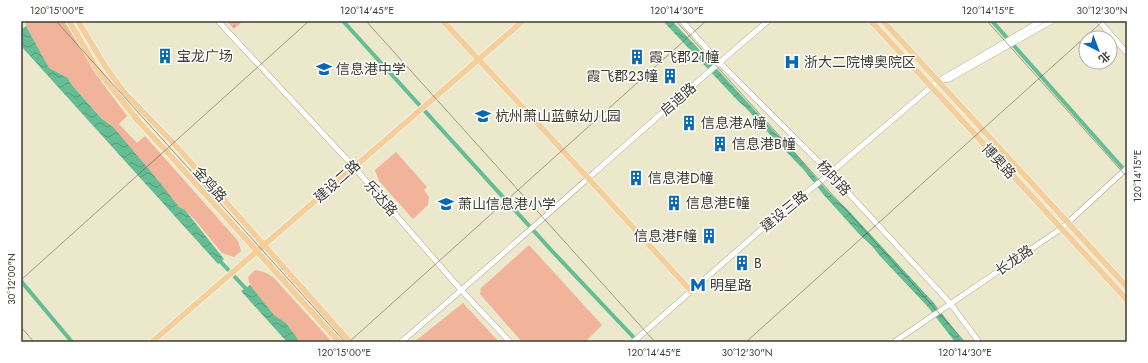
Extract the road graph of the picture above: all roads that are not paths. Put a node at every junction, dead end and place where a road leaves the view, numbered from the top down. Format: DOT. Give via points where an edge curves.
graph roads {
  1 [pos="69,21"];
  2 [pos="78,21"];
  3 [pos="218,21"];
  4 [pos="443,21"];
  5 [pos="523,21"];
  6 [pos="682,21"];
  7 [pos="768,21"];
  8 [pos="871,21"];
  9 [pos="882,21"];
  10 [pos="1041,21"];
  11 [pos="1052,21"];
  12 [pos="1099,21"];
  13 [pos="1014,39"];
  14 [pos="1127,53"];
  15 [pos="478,60"];
  16 [pos="718,63"];
  17 [pos="938,81"];
  18 [pos="931,87"];
  19 [pos="354,167"];
  20 [pos="1127,168"];
  21 [pos="830,173"];
  22 [pos="588,178"];
  23 [pos="1068,222"];
  24 [pos="1062,228"];
  25 [pos="264,245"];
  26 [pos="257,252"];
  27 [pos="1127,287"];
  28 [pos="462,291"];
  29 [pos="691,291"];
  30 [pos="1127,300"];
  31 [pos="950,303"];
  32 [pos="152,342"];
  33 [pos="339,342"];
  34 [pos="350,342"];
  35 [pos="402,342"];
  36 [pos="510,342"];
  37 [pos="632,342"];
  38 [pos="894,342"];
  39 [pos="979,342"];
  1 -- 26 [label="main road, 金鸡路" via="98,71 140,124"];
  2 -- 25 [label="main road, 金鸡路" via="123,91 177,147"];
  3 -- 19 [label="street, 乐达路"];
  4 -- 15 [label="main road"];
  5 -- 15 [label="main road, 建设二路"];
  6 -- 16 [label="street, 杨时路"];
  7 -- 16 [label="street, 启迪路"];
  8 -- 18 [label="main road, 博奥路"];
  9 -- 17 [label="main road, 博奥路"];
  10 -- 13 [label="street, 建设三路"];
  11 -- 13 [label="street, 建设三路"];
  12 -- 14 [label="street"];
  13 -- 17 [label="street, 建设三路" via="949,79"];
  15 -- 19 [label="main road, 建设二路"];
  15 -- 22 [label="main road"];
  16 -- 21 [label="street, 杨时路"];
  16 -- 22 [label="street, 启迪路"];
  17 -- 18 [label="street, 建设三路"];
  17 -- 23 [label="main road, 博奥路"];
  18 -- 21 [label="street, 建设三路"];
  18 -- 24 [label="main road, 博奥路"];
  19 -- 25 [label="main road, 建设二路"];
  19 -- 28 [label="street, 乐达路"];
  20 -- 23 [label="street, 长龙路"];
  21 -- 29 [label="street, 建设三路"];
  21 -- 31 [label="street, 杨时路"];
  22 -- 28 [label="street, 启迪路"];
  22 -- 29 [label="main road"];
  23 -- 24 [label="street, 长龙路"];
  23 -- 27 [label="main road, 博奥路"];
  24 -- 30 [label="main road, 博奥路"];
  24 -- 31 [label="street, 长龙路"];
  25 -- 26 [label="main road, 建设二路"];
  25 -- 34 [label="main road, 金鸡路"];
  26 -- 32 [label="main road, 建设二路"];
  26 -- 33 [label="main road, 金鸡路"];
  28 -- 35 [label="street, 启迪路"];
  28 -- 36 [label="street, 乐达路"];
  29 -- 37 [label="street, 建设三路"];
  31 -- 38 [label="street, 长龙路"];
  31 -- 39 [label="street, 杨时路"];
}
